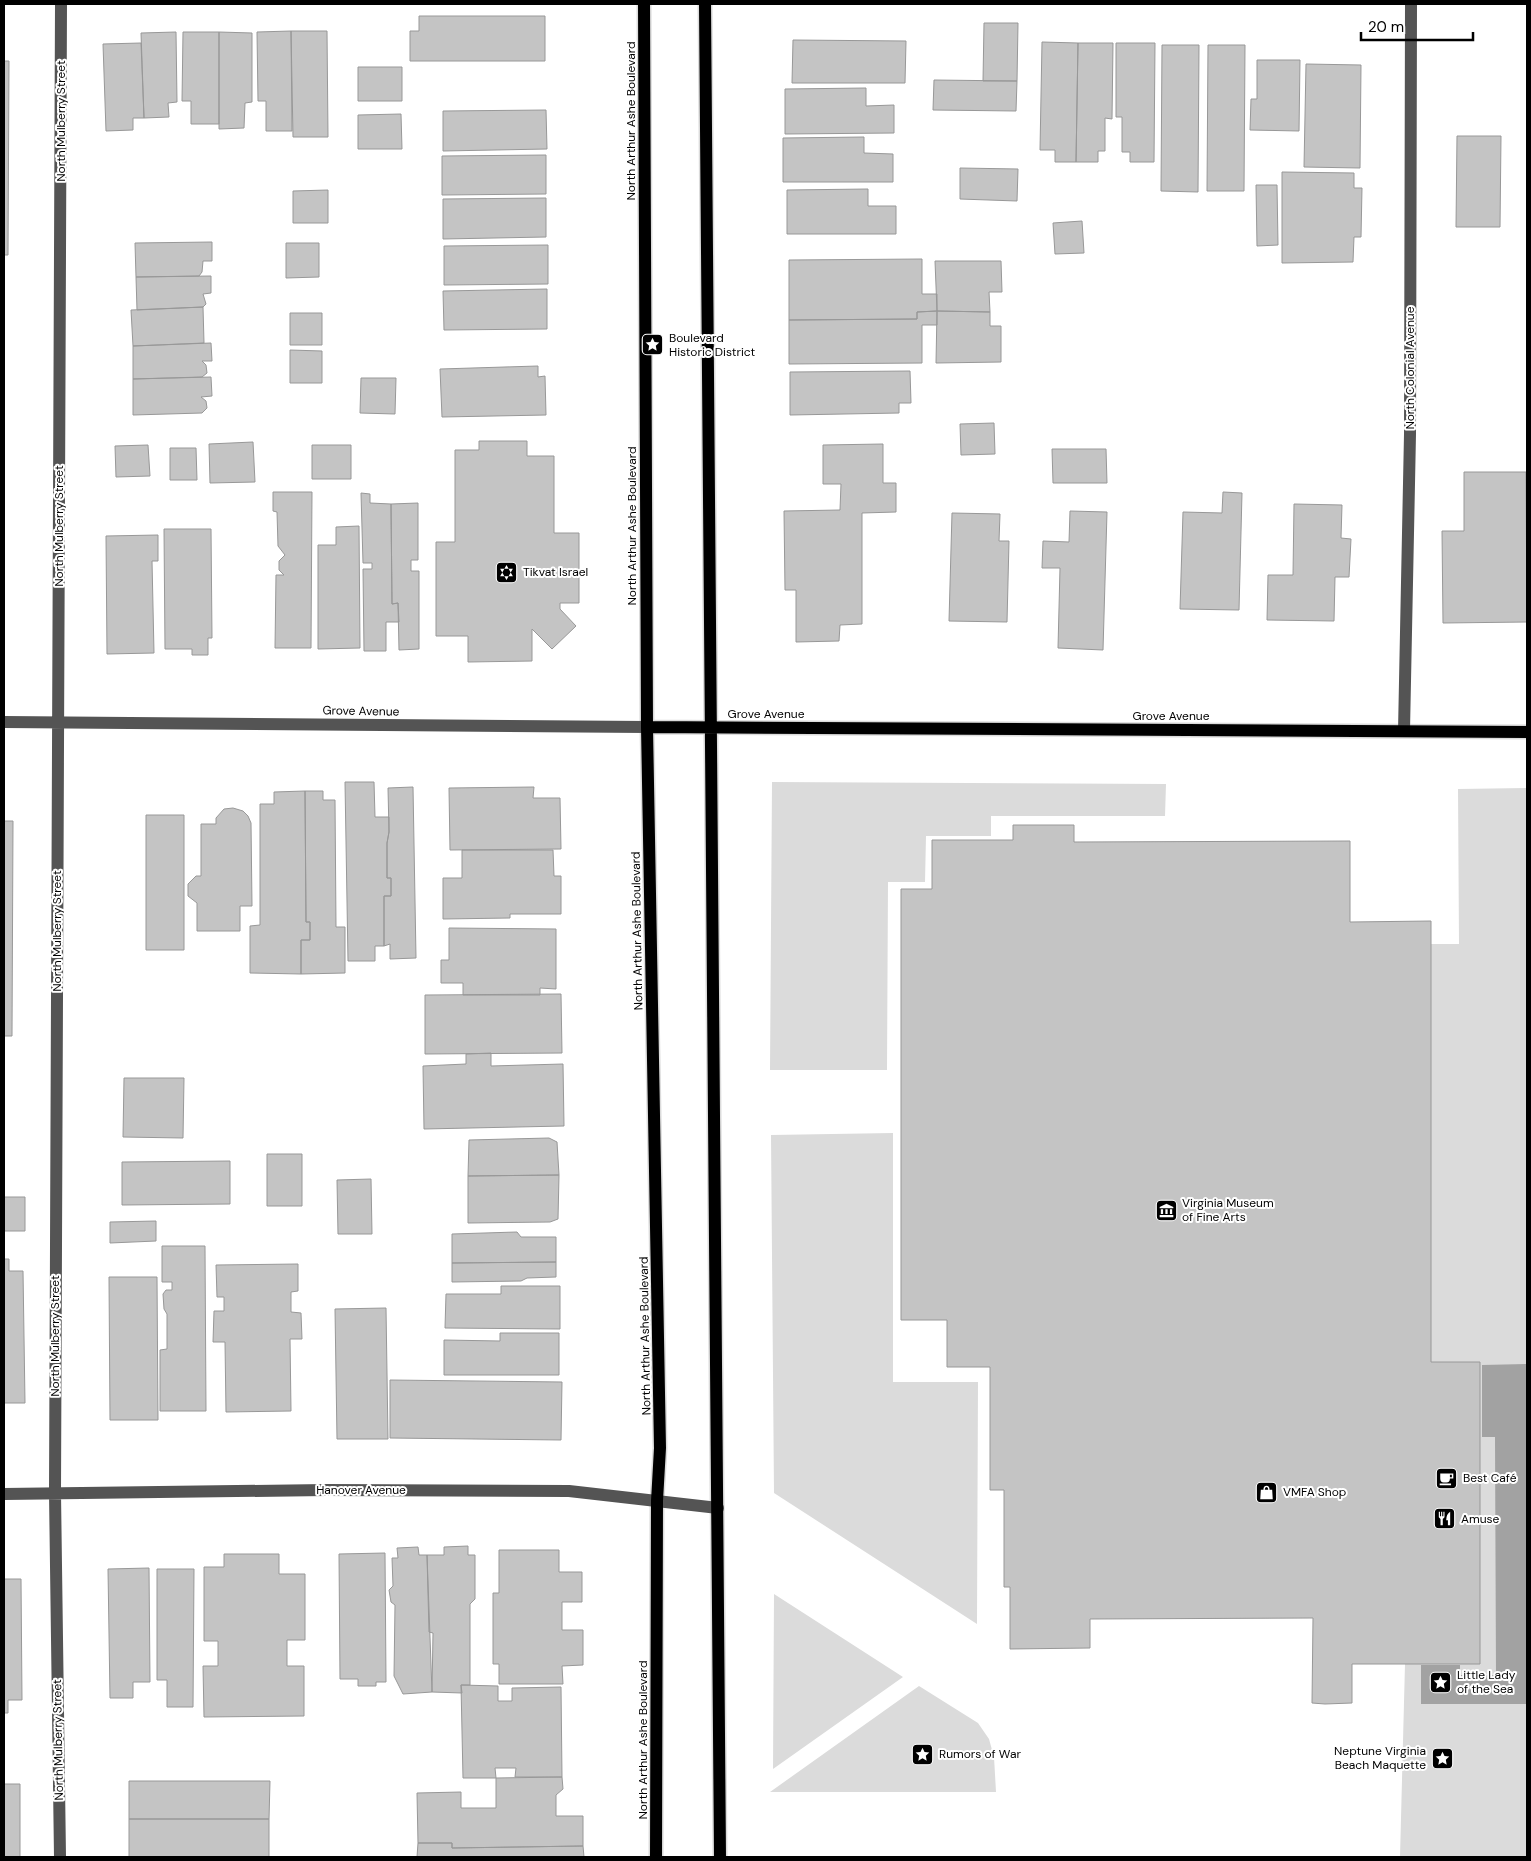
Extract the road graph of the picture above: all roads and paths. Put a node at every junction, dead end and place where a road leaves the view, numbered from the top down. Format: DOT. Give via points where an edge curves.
graph roads {
  1 [pos="61,4"];
  2 [pos="644,4"];
  3 [pos="706,4"];
  4 [pos="1411,4"];
  5 [pos="58,721"];
  6 [pos="4,722"];
  7 [pos="647,728"];
  8 [pos="712,728"];
  9 [pos="1404,731"];
  10 [pos="1527,732"];
  11 [pos="55,1493"];
  12 [pos="4,1494"];
  13 [pos="657,1501"];
  14 [pos="718,1508"];
  15 [pos="60,1857"];
  16 [pos="656,1857"];
  17 [pos="720,1857"];
  1 -- 5 [label="street, North Mulberry Street"];
  2 -- 7 [label="main road, North Arthur Ashe Boulevard"];
  3 -- 8 [label="main road"];
  4 -- 9 [label="street, North Colonial Avenue" via="1410,434"];
  5 -- 6 [label="street, Grove Avenue"];
  5 -- 7 [label="street, Grove Avenue"];
  5 -- 11 [label="street, North Mulberry Street"];
  7 -- 8 [label="main road, Grove Avenue"];
  7 -- 13 [label="main road, North Arthur Ashe Boulevard" via="660,1448"];
  8 -- 9 [label="main road, Grove Avenue"];
  8 -- 14 [label="main road"];
  9 -- 10 [label="main road, Grove Avenue"];
  11 -- 12 [label="street, Hanover Avenue"];
  11 -- 13 [label="street, Hanover Avenue" via="569,1491"];
  11 -- 15 [label="street, North Mulberry Street"];
  13 -- 14 [label="street, Hanover Avenue"];
  13 -- 16 [label="main road, North Arthur Ashe Boulevard"];
  14 -- 17 [label="main road"];
}
